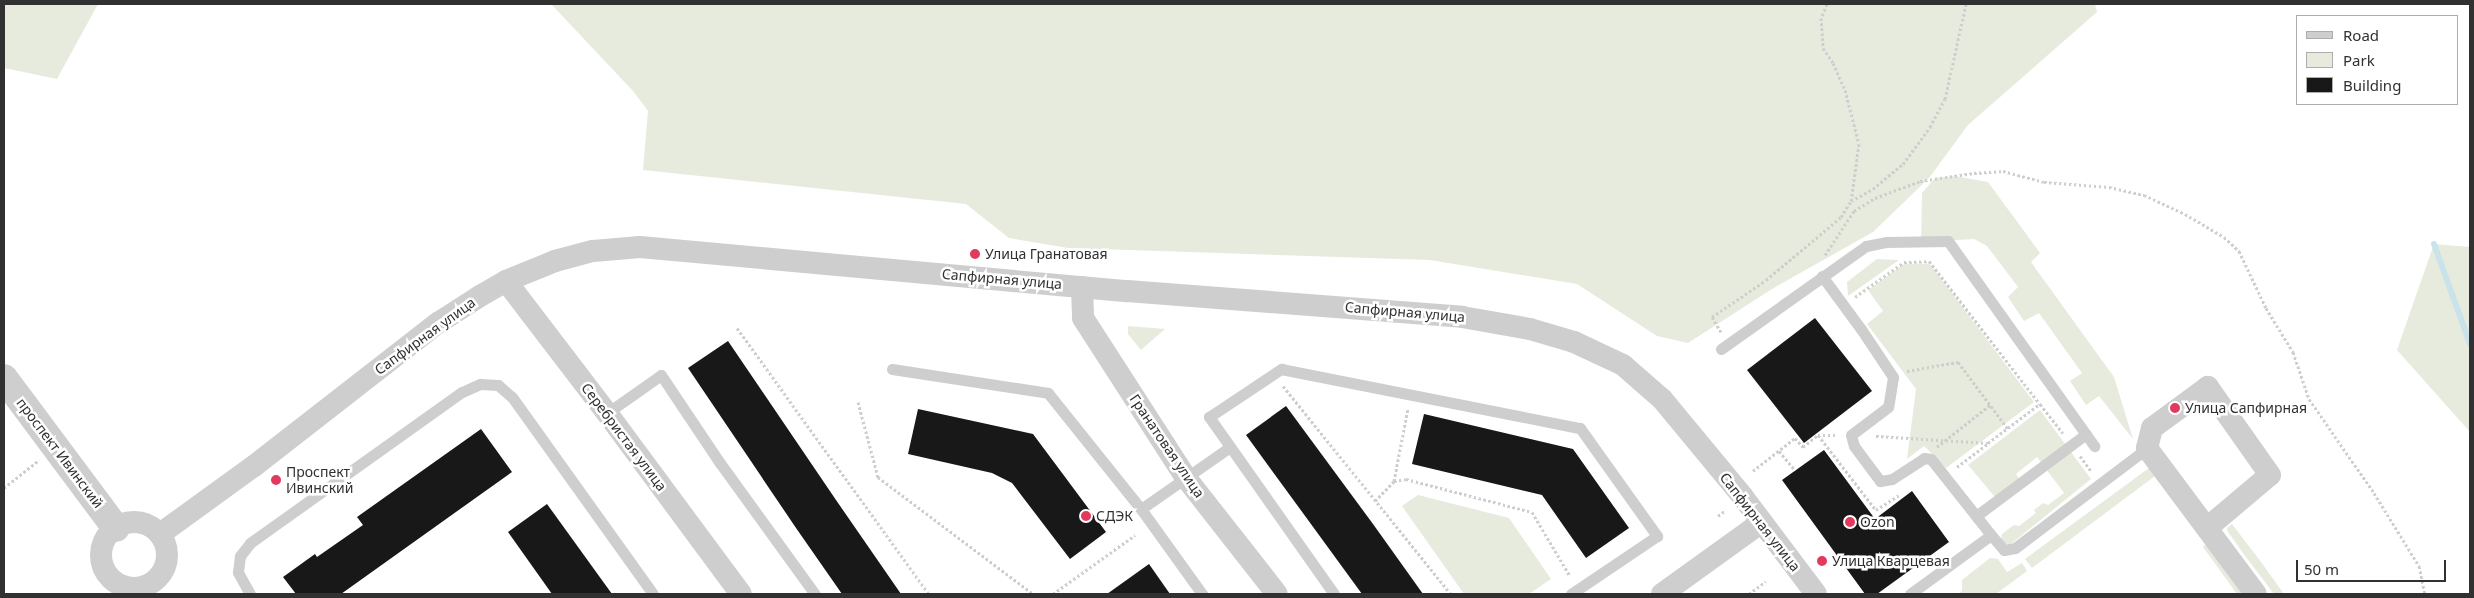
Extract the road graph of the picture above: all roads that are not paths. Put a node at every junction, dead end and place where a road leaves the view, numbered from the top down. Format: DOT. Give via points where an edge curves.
graph roads {
  1 [pos="1822,276"];
  2 [pos="506,281"];
  3 [pos="1082,286"];
  4 [pos="1725,346"];
  5 [pos="892,369"];
  6 [pos="4,378"];
  7 [pos="607,413"];
  8 [pos="2086,434"];
  9 [pos="2094,446"];
  10 [pos="1230,447"];
  11 [pos="2147,448"];
  12 [pos="1186,478"];
  13 [pos="1141,510"];
  14 [pos="1976,516"];
  15 [pos="1762,522"];
  16 [pos="116,528"];
  17 [pos="2207,528"];
  18 [pos="160,534"];
  19 [pos="1991,535"];
  20 [pos="1575,592"];
  21 [pos="250,594"];
  22 [pos="653,594"];
  23 [pos="741,594"];
  24 [pos="815,594"];
  25 [pos="1202,594"];
  26 [pos="1277,594"];
  27 [pos="1334,594"];
  28 [pos="1662,594"];
  29 [pos="1816,594"];
  30 [pos="1910,594"];
  31 [pos="2256,594"];
  1 -- 4 [label="lane"];
  1 -- 8 [label="lane" via="1874,243 1948,241"];
  1 -- 14 [label="lane" via="1891,374 1893,385 1888,407 1854,434 1851,440 1854,446 1880,481 1892,479 1924,458 1932,459"];
  2 -- 3 [label="street, Сапфирная улица" via="555,261 593,251 640,247"];
  2 -- 7 [label="street, Серебристая улица"];
  2 -- 18 [label="street, Сапфирная улица" via="438,323 262,460"];
  3 -- 12 [label="street, Гранатовая улица" via="1083,318"];
  3 -- 15 [label="street, Сапфирная улица" via="1471,318 1530,329 1574,342 1623,365 1662,399"];
  5 -- 13 [label="lane" via="1048,393"];
  6 -- 16 [label="street, проспект Ивинский"];
  7 -- 23 [label="street, Серебристая улица"];
  7 -- 24 [label="lane" via="661,375"];
  8 -- 9 [label="lane"];
  8 -- 14 [label="lane"];
  10 -- 12 [label="lane"];
  10 -- 20 [label="lane" via="1209,416 1281,369 1580,428 1657,536"];
  10 -- 27 [label="lane"];
  11 -- 17 [label="street"];
  11 -- 17 [label="street" via="2152,428 2208,387 2270,475"];
  11 -- 19 [label="lane" via="2015,548 2004,550"];
  12 -- 13 [label="lane"];
  12 -- 26 [label="street, Гранатовая улица"];
  13 -- 25 [label="lane"];
  14 -- 19 [label="lane"];
  15 -- 28 [label="street"];
  15 -- 29 [label="street, Сапфирная улица"];
  16 -- 18 [label="street" via="124,524 144,524"];
  16 -- 18 [label="street" via="103,544 103,565 115,582 135,588 145,586 162,574 168,554"];
  17 -- 31 [label="street"];
  19 -- 30 [label="lane"];
  21 -- 22 [label="lane" via="238,572 240,556 250,543 462,392 480,384 498,385 512,398"];
}
